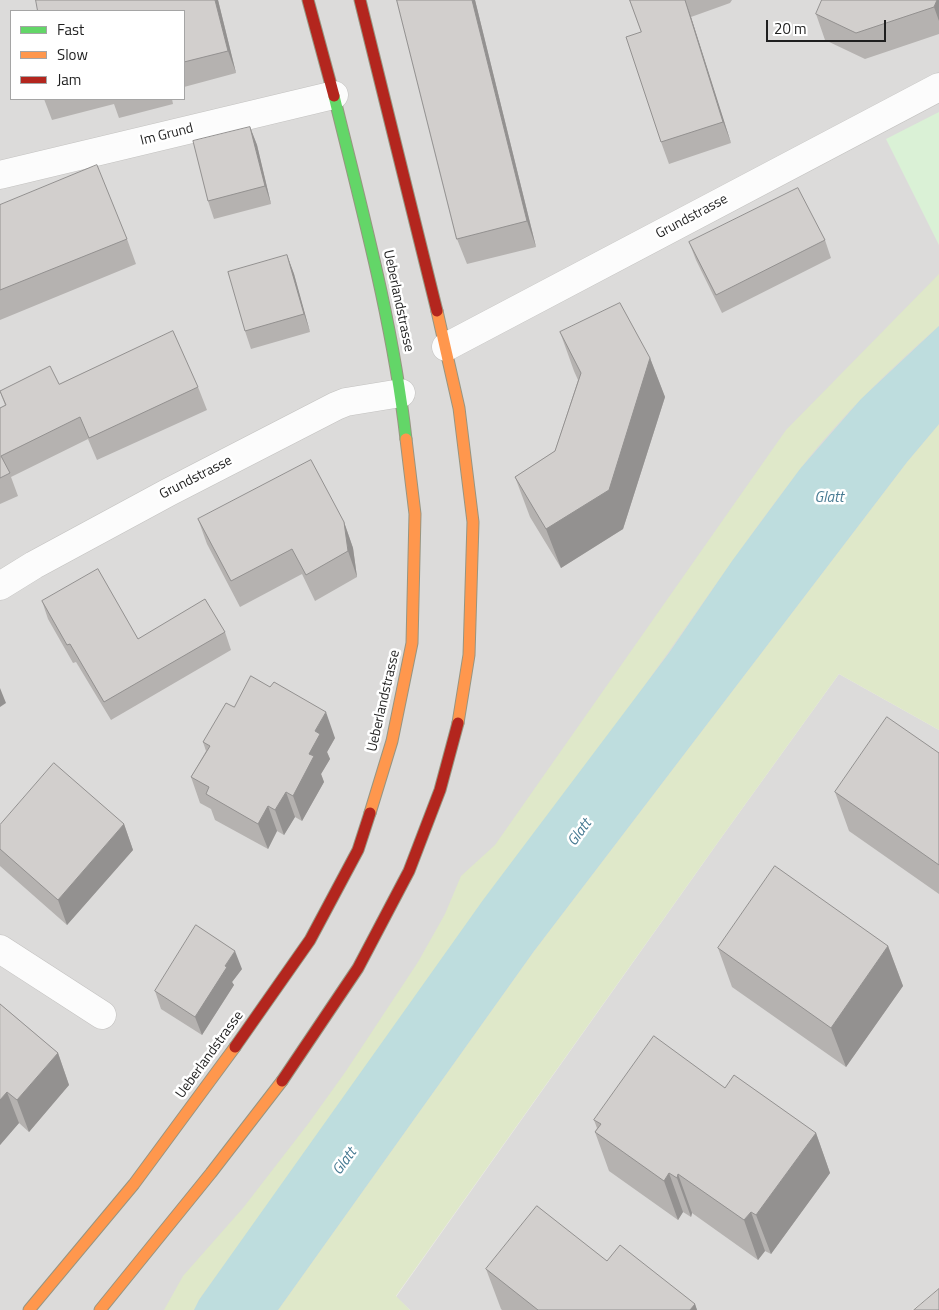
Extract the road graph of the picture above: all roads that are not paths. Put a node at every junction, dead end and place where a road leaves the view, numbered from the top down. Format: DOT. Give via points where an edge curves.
graph roads {
  1 [pos="308,0"];
  2 [pos="360,0"];
  3 [pos="939,87"];
  4 [pos="334,95"];
  5 [pos="0,175"];
  6 [pos="446,347"];
  7 [pos="401,393"];
  8 [pos="0,586"];
  9 [pos="0,949"];
  10 [pos="102,1015"];
  11 [pos="29,1310"];
  12 [pos="100,1310"];
  1 -- 4 [label="main road, Ueberlandstrasse"];
  2 -- 6 [label="main road"];
  3 -- 6 [label="street, Grundstrasse"];
  4 -- 5 [label="street, Im Grund"];
  4 -- 7 [label="main road, Ueberlandstrasse" via="377,268"];
  6 -- 12 [label="main road" via="459,408 473,522 469,655 457,726 440,790 409,871 358,968 291,1069"];
  7 -- 8 [label="street, Grundstrasse" via="336,406 169,492"];
  7 -- 11 [label="main road, Ueberlandstrasse" via="415,514 412,643 392,741 358,850 310,940 240,1041 134,1184"];
  9 -- 10 [label="street"];
}
